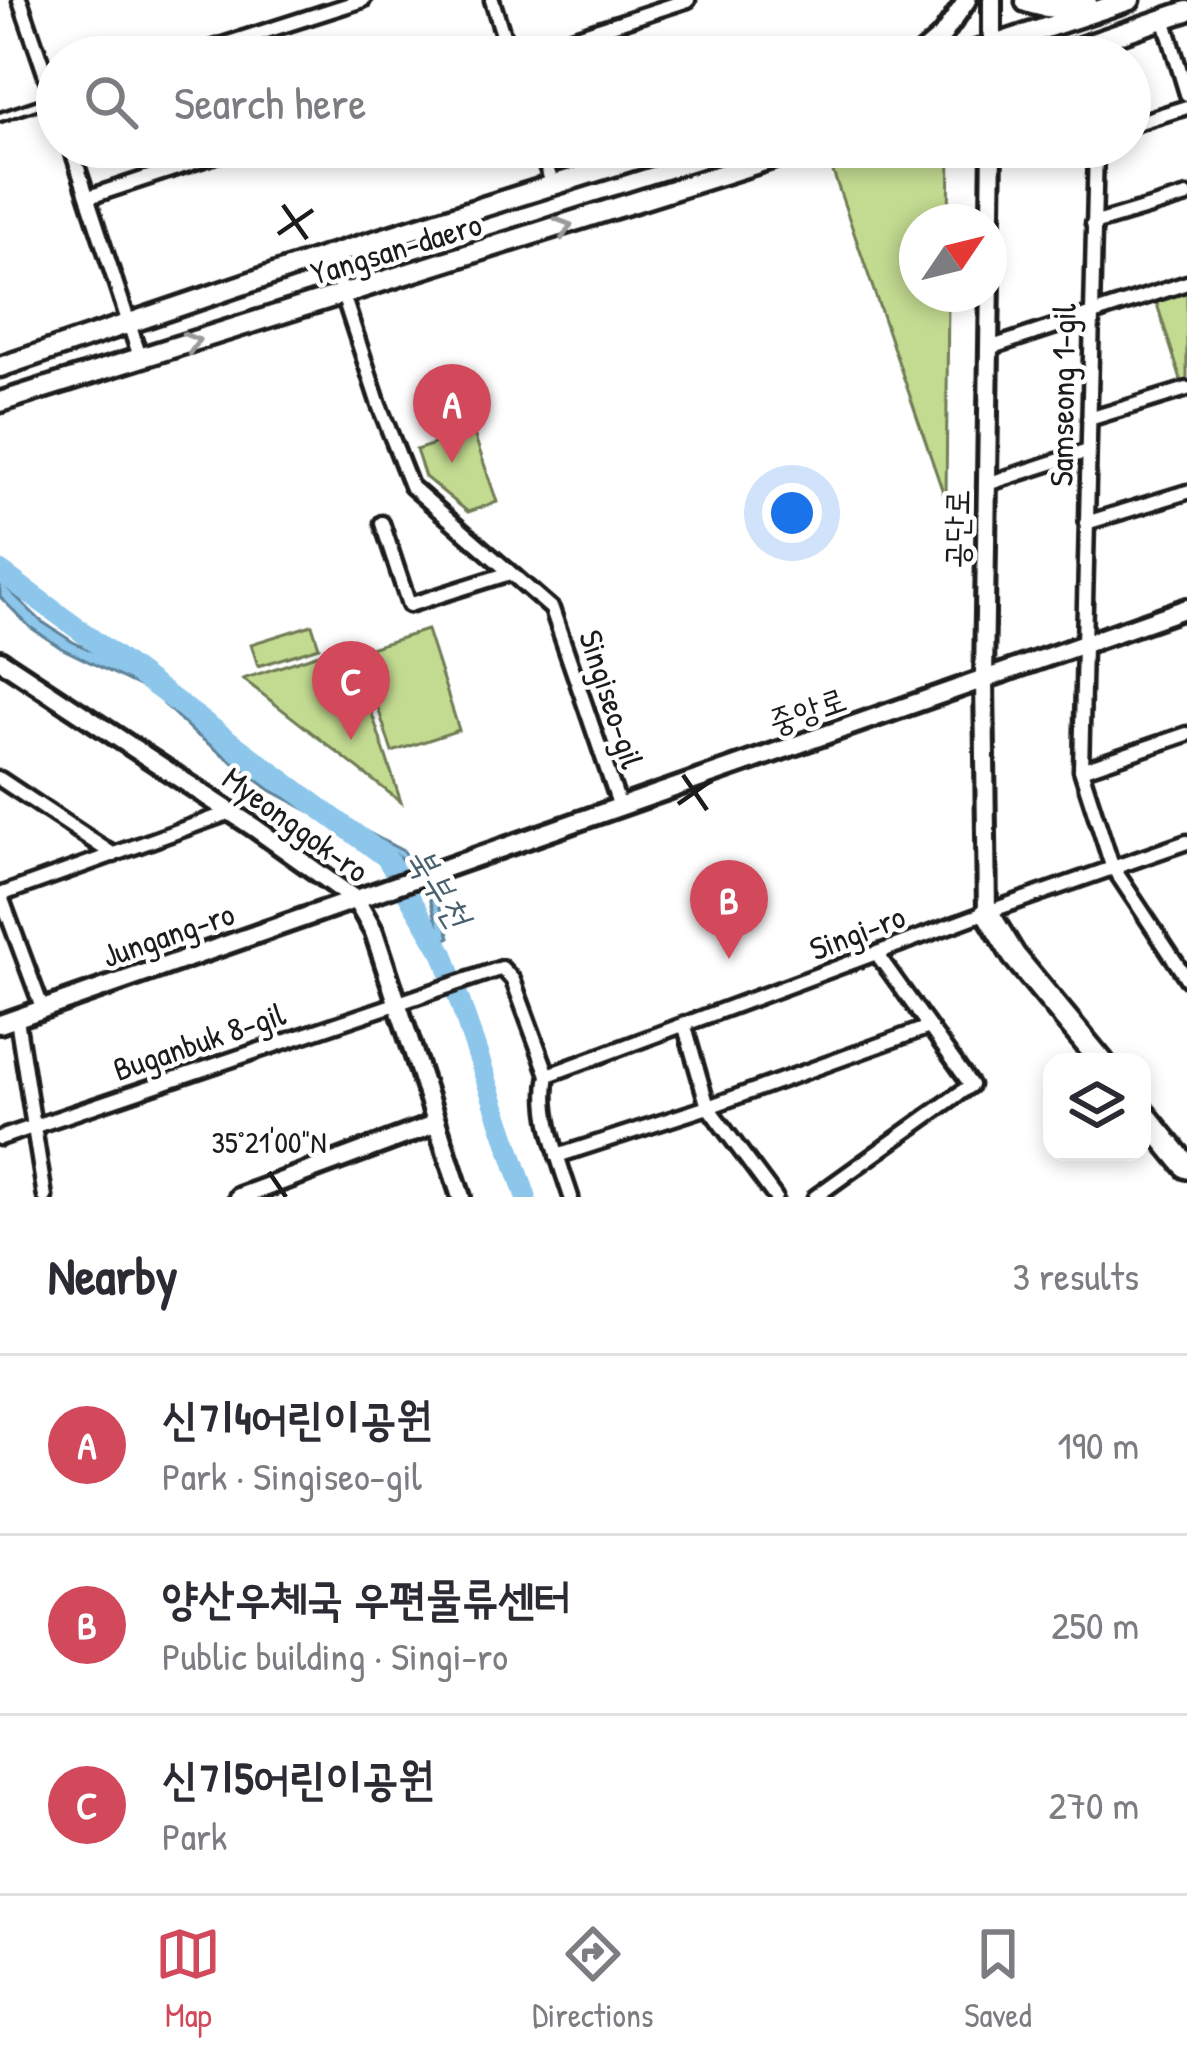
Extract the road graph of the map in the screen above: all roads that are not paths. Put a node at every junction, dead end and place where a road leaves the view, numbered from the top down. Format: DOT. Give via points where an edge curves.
graph roads {
  1 [pos="20,0"];
  2 [pos="363,0"];
  3 [pos="491,0"];
  4 [pos="688,0"];
  5 [pos="967,0"];
  6 [pos="992,0"];
  7 [pos="1098,0"];
  8 [pos="1130,0"];
  9 [pos="1025,1"];
  10 [pos="1187,11"];
  11 [pos="1164,18"];
  12 [pos="251,36"];
  13 [pos="504,36"];
  14 [pos="577,36"];
  15 [pos="942,36"];
  16 [pos="992,36"];
  17 [pos="1034,36"];
  18 [pos="1112,36"];
  19 [pos="36,45"];
  20 [pos="1187,94"];
  21 [pos="1187,106"];
  22 [pos="36,107"];
  23 [pos="0,117"];
  24 [pos="1151,118"];
  25 [pos="79,168"];
  26 [pos="177,168"];
  27 [pos="547,168"];
  28 [pos="609,168"];
  29 [pos="743,168"];
  30 [pos="992,168"];
  31 [pos="1095,168"];
  32 [pos="553,186"];
  33 [pos="1187,196"];
  34 [pos="89,197"];
  35 [pos="1094,224"];
  36 [pos="330,255"];
  37 [pos="1187,283"];
  38 [pos="344,296"];
  39 [pos="1091,313"];
  40 [pos="129,324"];
  41 [pos="989,348"];
  42 [pos="140,357"];
  43 [pos="0,367"];
  44 [pos="1187,388"];
  45 [pos="0,402"];
  46 [pos="1089,419"];
  47 [pos="1088,451"];
  48 [pos="987,484"];
  49 [pos="1187,492"];
  50 [pos="382,524"];
  51 [pos="1086,524"];
  52 [pos="510,573"];
  53 [pos="1187,608"];
  54 [pos="1084,644"];
  55 [pos="0,660"];
  56 [pos="984,680"];
  57 [pos="1187,734"];
  58 [pos="1081,770"];
  59 [pos="0,779"];
  60 [pos="620,807"];
  61 [pos="231,812"];
  62 [pos="1187,842"];
  63 [pos="114,855"];
  64 [pos="1112,866"];
  65 [pos="0,894"];
  66 [pos="356,900"];
  67 [pos="987,912"];
  68 [pos="877,954"];
  69 [pos="1187,979"];
  70 [pos="397,1002"];
  71 [pos="43,1010"];
  72 [pos="8,1021"];
  73 [pos="685,1027"];
  74 [pos="929,1028"];
  75 [pos="1078,1053"];
  76 [pos="1095,1053"];
  77 [pos="548,1075"];
  78 [pos="708,1107"];
  79 [pos="1151,1123"];
  80 [pos="435,1124"];
  81 [pos="34,1126"];
  82 [pos="0,1138"];
  83 [pos="1151,1143"];
  84 [pos="557,1156"];
  85 [pos="1187,1167"];
  86 [pos="1187,1187"];
  87 [pos="45,1197"];
  88 [pos="239,1197"];
  89 [pos="461,1197"];
  90 [pos="571,1197"];
  91 [pos="775,1197"];
  92 [pos="815,1197"];
  1 -- 19 [label="street"];
  2 -- 12 [label="street"];
  3 -- 13 [label="street"];
  4 -- 14 [label="street"];
  5 -- 15 [label="street"];
  6 -- 16 [label="street"];
  7 -- 9 [label="main road" via="1063,9"];
  8 -- 17 [label="main road"];
  10 -- 11 [label="main road"];
  11 -- 18 [label="main road"];
  11 -- 20 [label="street"];
  21 -- 24 [label="street"];
  22 -- 23 [label="lane"];
  25 -- 34 [label="street"];
  26 -- 34 [label="street"];
  27 -- 32 [label="street"];
  28 -- 32 [label="main road, Yangsan-daero"];
  38 -- 29 [label="main road, Yangsan-daero, one-way"];
  30 -- 41 [label="street, 공단로"];
  31 -- 35 [label="street, Samseong 1-gil"];
  32 -- 36 [label="main road, Yangsan-daero"];
  33 -- 35 [label="street"];
  34 -- 40 [label="street"];
  35 -- 39 [label="street, Samseong 1-gil"];
  36 -- 38 [label="street, Singiseo-gil"];
  36 -- 40 [label="main road, Yangsan-daero"];
  37 -- 39 [label="street"];
  42 -- 38 [label="main road, Yangsan-daero, one-way"];
  38 -- 52 [label="street, Singiseo-gil" via="410,486"];
  39 -- 41 [label="street"];
  39 -- 46 [label="street, Samseong 1-gil"];
  40 -- 42 [label="street"];
  40 -- 43 [label="main road, Yangsan-daero"];
  41 -- 48 [label="street, 공단로"];
  42 -- 45 [label="main road, Yangsan-daero"];
  44 -- 46 [label="street"];
  46 -- 47 [label="street, Samseong 1-gil"];
  47 -- 48 [label="street"];
  47 -- 51 [label="street, Samseong 1-gil"];
  48 -- 56 [label="street, 공단로"];
  49 -- 51 [label="street"];
  50 -- 52 [label="street" via="409,605"];
  51 -- 54 [label="street, Samseong 1-gil"];
  52 -- 60 [label="street, Singiseo-gil" via="555,614"];
  53 -- 54 [label="street, 중앙로"];
  54 -- 56 [label="street, 중앙로"];
  54 -- 58 [label="street, Samseong 1-gil"];
  55 -- 61 [label="street, Myeonggok-ro"];
  56 -- 60 [label="street, 중앙로"];
  56 -- 67 [label="street, 공단로"];
  57 -- 58 [label="street"];
  58 -- 64 [label="street, Samseong 1-gil"];
  59 -- 63 [label="street"];
  60 -- 66 [label="street, 중앙로"];
  61 -- 63 [label="street"];
  61 -- 66 [label="street, Myeonggok-ro"];
  62 -- 64 [label="street, Singi-ro"];
  63 -- 65 [label="street"];
  64 -- 67 [label="street, Singi-ro"];
  64 -- 69 [label="street, Samseong 1-gil"];
  65 -- 71 [label="street"];
  66 -- 70 [label="street, Myeonggok-ro"];
  66 -- 71 [label="street, Jungang-ro"];
  67 -- 68 [label="street, Singi-ro"];
  67 -- 75 [label="highway" via="996,948"];
  67 -- 76 [label="highway"];
  68 -- 73 [label="street, Singi-ro"];
  68 -- 74 [label="street"];
  70 -- 77 [label="street, Buganbuk 8-gil" via="502,968"];
  70 -- 80 [label="street, Myeonggok-ro"];
  70 -- 81 [label="street, Buganbuk 8-gil"];
  71 -- 72 [label="street, Jungang-ro"];
  72 -- 81 [label="street"];
  73 -- 77 [label="street, Singi-ro"];
  73 -- 78 [label="street"];
  74 -- 78 [label="street"];
  74 -- 92 [label="street" via="971,1085"];
  77 -- 84 [label="street"];
  78 -- 84 [label="street"];
  78 -- 91 [label="street"];
  79 -- 85 [label="highway"];
  80 -- 88 [label="street"];
  80 -- 89 [label="street, Myeonggok-ro"];
  81 -- 82 [label="street, Buganbuk 8-gil"];
  81 -- 87 [label="street"];
  83 -- 86 [label="highway"];
  84 -- 90 [label="street"];
}
